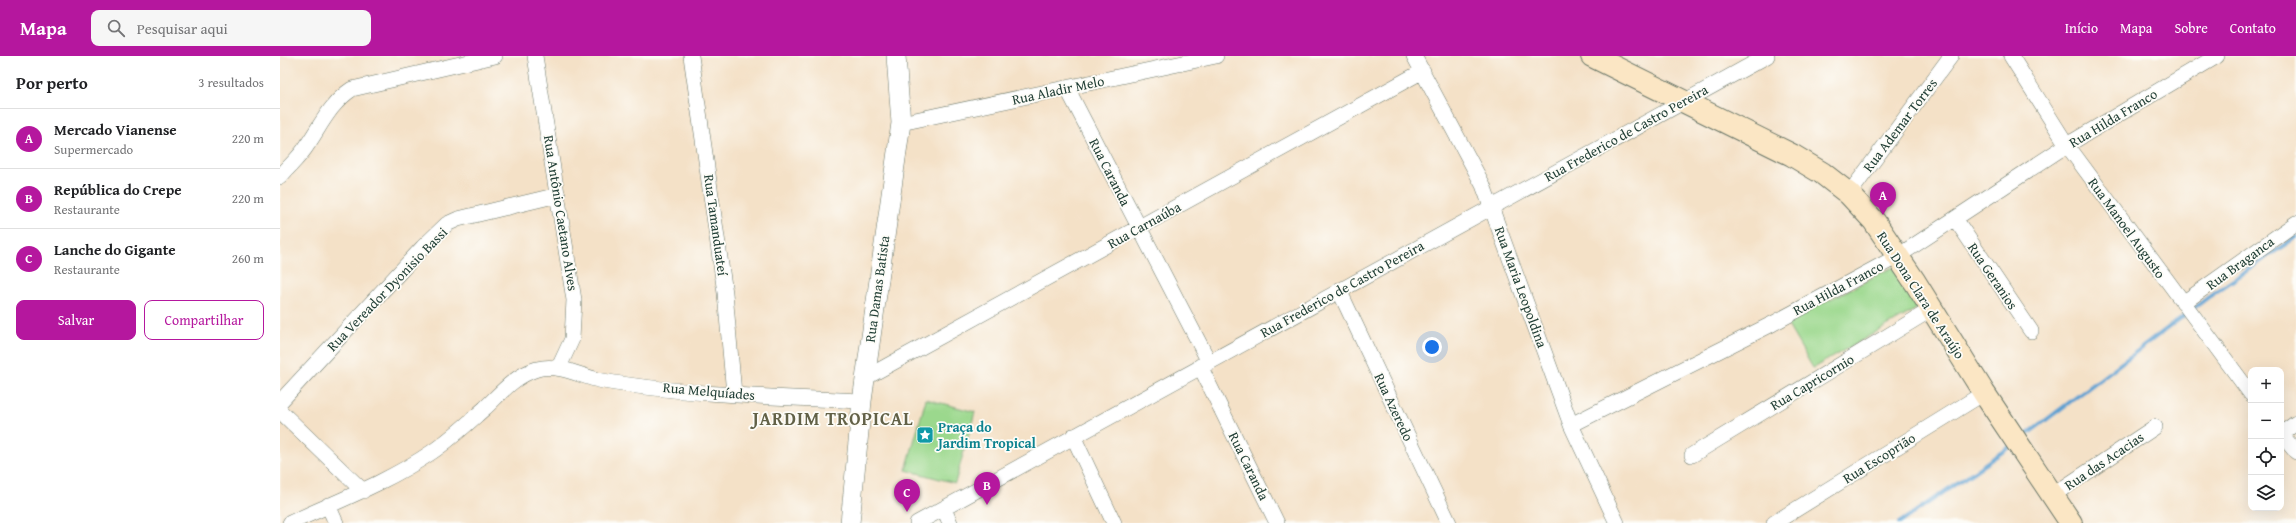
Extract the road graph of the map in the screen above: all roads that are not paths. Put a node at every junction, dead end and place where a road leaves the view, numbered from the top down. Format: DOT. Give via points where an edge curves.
graph roads {
  1 [pos="495,56"];
  2 [pos="535,56"];
  3 [pos="691,56"];
  4 [pos="896,56"];
  5 [pos="1216,56"];
  6 [pos="1414,56"];
  7 [pos="1592,56"];
  8 [pos="1767,56"];
  9 [pos="1951,56"];
  10 [pos="2011,56"];
  11 [pos="2218,56"];
  12 [pos="1423,71"];
  13 [pos="1066,88"];
  14 [pos="1684,101"];
  15 [pos="901,123"];
  16 [pos="2067,145"];
  17 [pos="280,177"];
  18 [pos="1849,194"];
  19 [pos="558,195"];
  20 [pos="1492,207"];
  21 [pos="1956,220"];
  22 [pos="2296,222"];
  23 [pos="1138,228"];
  24 [pos="1898,256"];
  25 [pos="1339,290"];
  26 [pos="2188,308"];
  27 [pos="1932,309"];
  28 [pos="2031,331"];
  29 [pos="1204,364"];
  30 [pos="559,368"];
  31 [pos="865,378"];
  32 [pos="2248,390"];
  33 [pos="1984,392"];
  34 [pos="734,394"];
  35 [pos="862,401"];
  36 [pos="280,402"];
  37 [pos="280,412"];
  38 [pos="2296,423"];
  39 [pos="1570,426"];
  40 [pos="2155,427"];
  41 [pos="2284,432"];
  42 [pos="1073,436"];
  43 [pos="2284,438"];
  44 [pos="2296,452"];
  45 [pos="1692,455"];
  46 [pos="363,491"];
  47 [pos="2053,495"];
  48 [pos="328,505"];
  49 [pos="944,509"];
  50 [pos="290,523"];
  51 [pos="336,523"];
  52 [pos="850,523"];
  53 [pos="917,523"];
  54 [pos="950,523"];
  55 [pos="1114,523"];
  56 [pos="1277,523"];
  57 [pos="1449,523"];
  58 [pos="1617,523"];
  59 [pos="1774,523"];
  60 [pos="2071,523"];
  1 -- 17 [label="street" via="352,88 332,108 308,146"];
  2 -- 19 [label="street, Rua Antônio Caetano Alves"];
  3 -- 34 [label="street, Rua Tamanduateí" via="724,285"];
  4 -- 15 [label="street, Rua Damas Batista"];
  5 -- 13 [label="street, Rua Aladir Melo"];
  6 -- 12 [label="street, Rua Maria Leopoldina"];
  7 -- 14 [label="main road, Rua Dona Clara de Araújo"];
  8 -- 14 [label="street, Rua Frederico de Castro Pereira"];
  9 -- 18 [label="street, Rua Ademar Torres"];
  10 -- 16 [label="street, Rua Manoel Augusto"];
  11 -- 16 [label="street, Rua Hilda Franco"];
  12 -- 20 [label="street, Rua Maria Leopoldina"];
  12 -- 23 [label="street, Rua Carnaúba"];
  13 -- 15 [label="street, Rua Aladir Melo"];
  13 -- 23 [label="street, Rua Caranda"];
  14 -- 18 [label="main road, Rua Dona Clara de Araújo" via="1792,155 1822,173"];
  14 -- 20 [label="street, Rua Frederico de Castro Pereira"];
  15 -- 31 [label="street, Rua Damas Batista"];
  16 -- 21 [label="street, Rua Hilda Franco"];
  16 -- 26 [label="street, Rua Manoel Augusto"];
  18 -- 24 [label="main road, Rua Dona Clara de Araújo" via="1874,221"];
  19 -- 30 [label="street, Rua Antônio Caetano Alves" via="574,300 572,339"];
  19 -- 36 [label="street, Rua Vereador Dyonisio Bassi" via="474,214 447,224"];
  20 -- 25 [label="street, Rua Frederico de Castro Pereira"];
  20 -- 39 [label="street, Rua Maria Leopoldina"];
  21 -- 24 [label="street, Rua Hilda Franco"];
  21 -- 28 [label="street, Rua Geranios"];
  22 -- 26 [label="street, Rua Braganca"];
  23 -- 29 [label="street, Rua Caranda"];
  23 -- 31 [label="street, Rua Carnaúba"];
  24 -- 27 [label="main road, Rua Dona Clara de Araújo"];
  24 -- 39 [label="street, Rua Hilda Franco" via="1772,324"];
  25 -- 29 [label="street, Rua Frederico de Castro Pereira"];
  25 -- 57 [label="street, Rua Azeredo"];
  26 -- 32 [label="street, Rua Manoel Augusto"];
  27 -- 33 [label="main road, Rua Dona Clara de Araújo"];
  27 -- 45 [label="street, Rua Capricornio"];
  29 -- 42 [label="street, Rua Frederico de Castro Pereira"];
  29 -- 56 [label="street, Rua Caranda"];
  30 -- 34 [label="street, Rua Melquíades" via="594,380 617,384"];
  30 -- 46 [label="street" via="538,369 523,374 456,434"];
  31 -- 35 [label="street, Rua Damas Batista"];
  33 -- 47 [label="main road, Rua Dona Clara de Araújo"];
  33 -- 59 [label="street, Rua Escoprião"];
  34 -- 35 [label="street, Rua Melquíades"];
  35 -- 52 [label="street, Rua Damas Batista"];
  37 -- 46 [label="street"];
  38 -- 41 [label="street"];
  39 -- 58 [label="street, Rua Maria Leopoldina"];
  40 -- 47 [label="street, Rua das Acacias"];
  42 -- 49 [label="street, Rua Frederico de Castro Pereira"];
  42 -- 55 [label="street"];
  43 -- 44 [label="street"];
  46 -- 48 [label="street"];
  47 -- 60 [label="main road, Rua Dona Clara de Araújo"];
  48 -- 50 [label="street"];
  48 -- 51 [label="street"];
  49 -- 53 [label="street, Rua Frederico de Castro Pereira"];
  49 -- 54 [label="street"];
}
